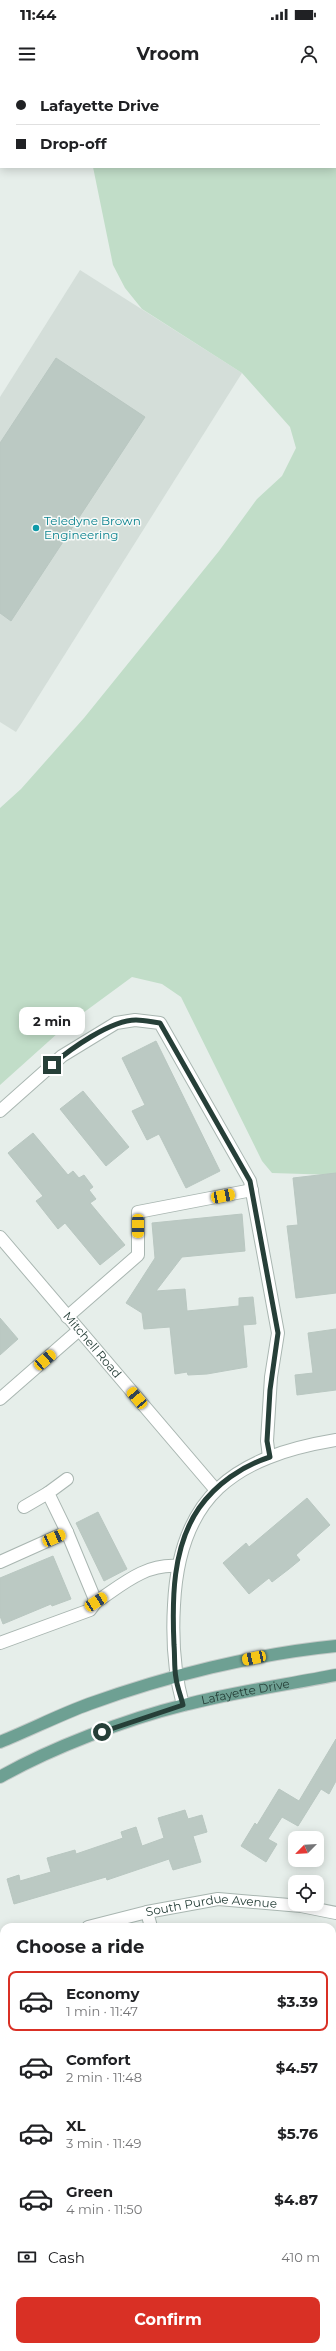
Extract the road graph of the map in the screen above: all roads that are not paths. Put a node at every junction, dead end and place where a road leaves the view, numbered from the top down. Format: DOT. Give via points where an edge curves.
graph roads {
  1 [pos="0,1111"];
  2 [pos="252,1190"];
  3 [pos="0,1237"];
  4 [pos="67,1316"];
  5 [pos="79,1330"];
  6 [pos="0,1399"];
  7 [pos="336,1440"];
  8 [pos="270,1457"];
  9 [pos="67,1480"];
  10 [pos="215,1489"];
  11 [pos="48,1493"];
  12 [pos="24,1507"];
  13 [pos="67,1532"];
  14 [pos="0,1562"];
  15 [pos="177,1566"];
  16 [pos="96,1602"];
  17 [pos="0,1643"];
  18 [pos="336,1646"];
  19 [pos="336,1675"];
  20 [pos="176,1678"];
  21 [pos="183,1705"];
  22 [pos="0,1742"];
  23 [pos="0,1777"];
  24 [pos="147,1912"];
  25 [pos="336,1913"];
  26 [pos="104,1923"];
  27 [pos="150,1923"];
  1 -- 2 [label="street" via="62,1056 116,1023 135,1020 160,1023 250,1181"];
  2 -- 4 [label="street" via="138,1212 138,1255"];
  2 -- 8 [label="street" via="278,1333 270,1391 267,1441"];
  3 -- 4 [label="street, Mitchell Road"];
  4 -- 5 [label="street, Mitchell Road"];
  5 -- 6 [label="street"];
  5 -- 10 [label="street, Mitchell Road"];
  7 -- 8 [label="street"];
  8 -- 10 [label="street" via="252,1463"];
  9 -- 11 [label="street"];
  10 -- 15 [label="street" via="191,1524"];
  11 -- 12 [label="street"];
  11 -- 13 [label="street"];
  13 -- 14 [label="street"];
  13 -- 16 [label="street"];
  15 -- 16 [label="street" via="156,1566 145,1570"];
  15 -- 20 [label="street" via="173,1618"];
  16 -- 17 [label="street" via="90,1610"];
  18 -- 20 [label="main road" via="254,1658"];
  19 -- 21 [label="main road, Lafayette Drive"];
  20 -- 21 [label="street"];
  20 -- 22 [label="main road" via="89,1704"];
  21 -- 23 [label="main road, Lafayette Drive" via="61,1748"];
  24 -- 25 [label="street, South Purdue Avenue" via="218,1899 301,1906"];
  24 -- 26 [label="street, South Purdue Avenue"];
  24 -- 27 [label="street"];
}
